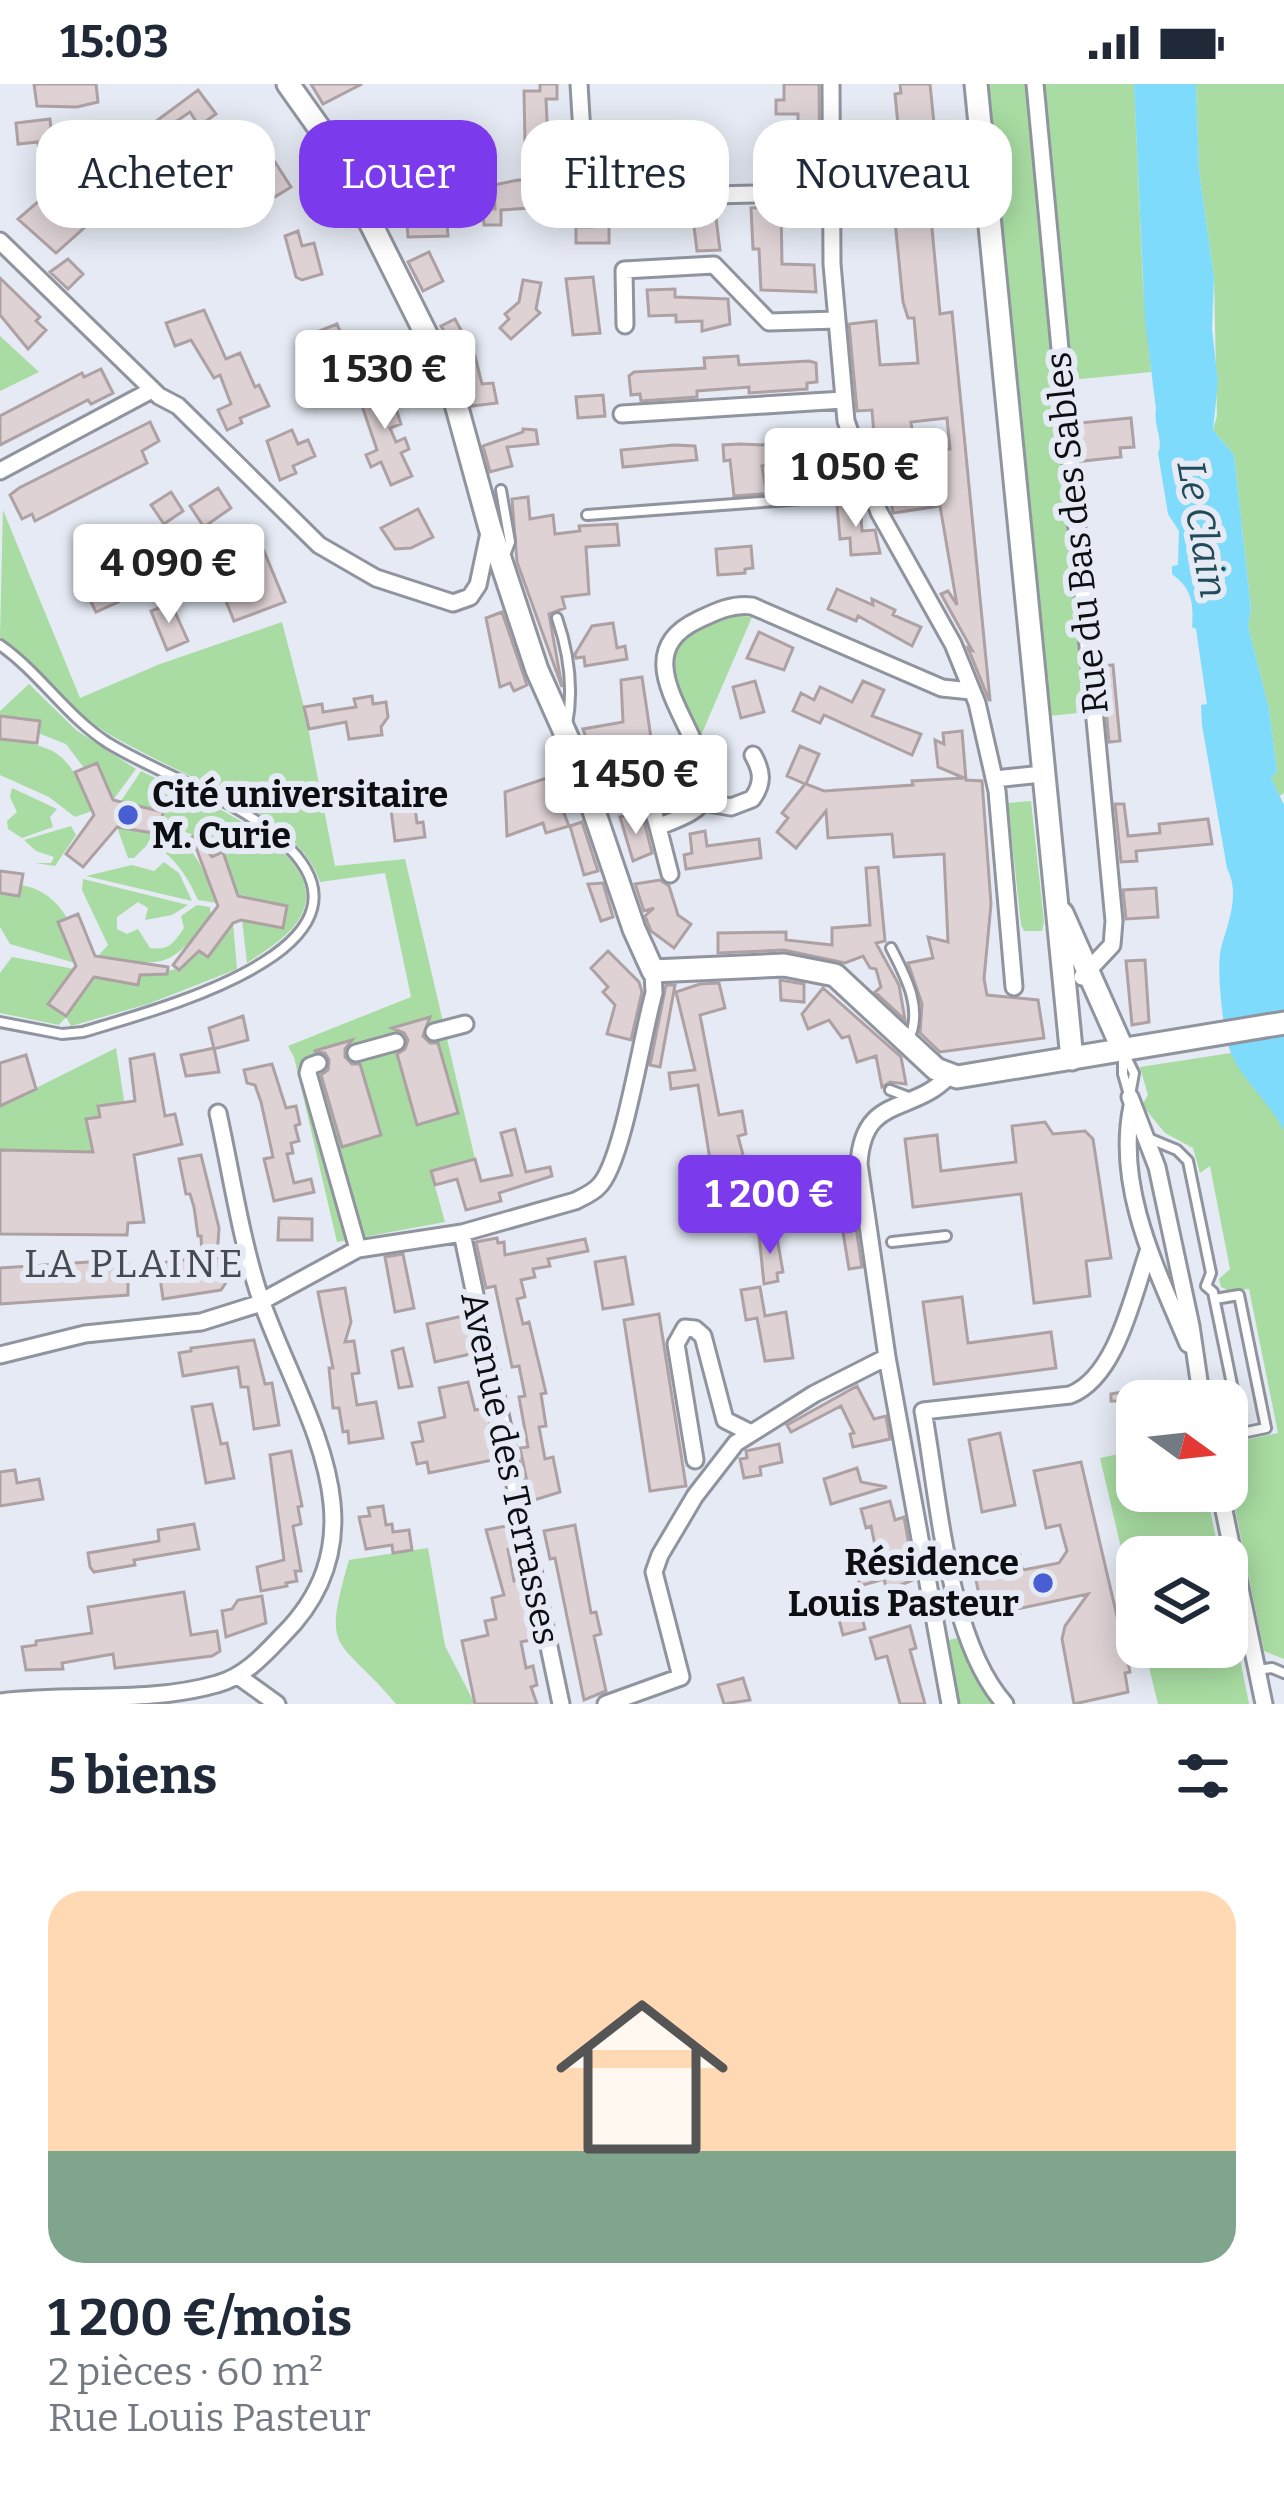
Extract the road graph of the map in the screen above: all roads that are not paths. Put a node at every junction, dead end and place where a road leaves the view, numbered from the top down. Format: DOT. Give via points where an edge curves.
graph roads {
  1 [pos="288,84"];
  2 [pos="579,84"];
  3 [pos="831,84"];
  4 [pos="976,84"];
  5 [pos="1035,84"];
  6 [pos="831,120"];
  7 [pos="753,195"];
  8 [pos="833,228"];
  9 [pos="0,241"];
  10 [pos="837,320"];
  11 [pos="625,325"];
  12 [pos="152,390"];
  13 [pos="843,400"];
  14 [pos="622,415"];
  15 [pos="0,471"];
  16 [pos="501,490"];
  17 [pos="872,494"];
  18 [pos="587,515"];
  19 [pos="490,528"];
  20 [pos="502,565"];
  21 [pos="557,618"];
  22 [pos="0,645"];
  23 [pos="971,692"];
  24 [pos="565,732"];
  25 [pos="753,755"];
  26 [pos="1042,773"];
  27 [pos="995,779"];
  28 [pos="703,802"];
  29 [pos="652,807"];
  30 [pos="658,827"];
  31 [pos="670,874"];
  32 [pos="1053,895"];
  33 [pos="891,948"];
  34 [pos="653,970"];
  35 [pos="1062,973"];
  36 [pos="1089,973"];
  37 [pos="1014,987"];
  38 [pos="0,1022"];
  39 [pos="1284,1023"];
  40 [pos="465,1024"];
  41 [pos="434,1032"];
  42 [pos="396,1042"];
  43 [pos="908,1042"];
  44 [pos="1123,1050"];
  45 [pos="356,1053"];
  46 [pos="1072,1059"];
  47 [pos="317,1063"];
  48 [pos="949,1076"];
  49 [pos="890,1090"];
  50 [pos="913,1098"];
  51 [pos="1131,1101"];
  52 [pos="218,1113"];
  53 [pos="1150,1146"];
  54 [pos="1130,1161"];
  55 [pos="462,1233"];
  56 [pos="946,1236"];
  57 [pos="892,1242"];
  58 [pos="358,1249"];
  59 [pos="1149,1249"];
  60 [pos="1206,1286"];
  61 [pos="1184,1291"];
  62 [pos="262,1300"];
  63 [pos="1215,1300"];
  64 [pos="0,1355"];
  65 [pos="887,1357"];
  66 [pos="1194,1360"];
  67 [pos="1198,1380"];
  68 [pos="751,1433"];
  69 [pos="695,1460"];
  70 [pos="1224,1512"];
  71 [pos="1257,1670"];
  72 [pos="1284,1673"];
  73 [pos="238,1676"];
  74 [pos="0,1702"];
  75 [pos="278,1704"];
  76 [pos="561,1704"];
  77 [pos="606,1704"];
  78 [pos="950,1704"];
  79 [pos="1005,1704"];
  80 [pos="1264,1704"];
  1 -- 19 [label="street" via="332,146 434,346"];
  2 -- 7 [label="street" via="585,183 594,198"];
  3 -- 6 [label="street"];
  4 -- 26 [label="street"];
  5 -- 36 [label="street, Rue du Bas des Sables" via="1114,921 1112,945"];
  8 -- 10 [label="street"];
  9 -- 12 [label="street"];
  10 -- 11 [label="street" via="770,322 721,269 706,264 624,270"];
  10 -- 13 [label="street"];
  12 -- 15 [label="street"];
  12 -- 19 [label="street" via="319,545 376,578 453,603 470,597"];
  13 -- 14 [label="street"];
  13 -- 17 [label="street"];
  16 -- 20 [label="lane" via="510,542"];
  17 -- 18 [label="lane"];
  17 -- 23 [label="street"];
  19 -- 20 [label="street"];
  20 -- 24 [label="street"];
  21 -- 24 [label="lane" via="570,684"];
  22 -- 38 [label="lane" via="91,731 282,840 308,870 314,897 306,923 285,947 212,990 83,1032"];
  23 -- 27 [label="street"];
  23 -- 28 [label="street" via="942,688 752,606 706,616 674,638 664,668 704,777"];
  24 -- 34 [label="street"];
  25 -- 28 [label="street" via="761,781 752,799 737,806"];
  26 -- 27 [label="street"];
  26 -- 32 [label="street"];
  27 -- 37 [label="street"];
  28 -- 30 [label="street"];
  29 -- 30 [label="street"];
  30 -- 31 [label="street"];
  32 -- 35 [label="street"];
  32 -- 36 [label="street"];
  33 -- 43 [label="lane" via="910,982 916,1025"];
  34 -- 43 [label="street" via="817,969 849,985"];
  34 -- 55 [label="street" via="621,1135 599,1187 575,1202"];
  35 -- 36 [label="street"];
  35 -- 46 [label="street"];
  36 -- 44 [label="street"];
  39 -- 44 [label="street"];
  40 -- 41 [label="street"];
  42 -- 45 [label="street"];
  43 -- 48 [label="street"];
  44 -- 46 [label="street"];
  44 -- 51 [label="lane"];
  46 -- 48 [label="street"];
  47 -- 58 [label="street" via="308,1073"];
  48 -- 50 [label="street"];
  49 -- 50 [label="lane"];
  50 -- 65 [label="street" via="871,1121 860,1148"];
  51 -- 53 [label="street"];
  51 -- 54 [label="street"];
  52 -- 62 [label="street"];
  53 -- 54 [label="lane"];
  53 -- 60 [label="lane" via="1178,1150 1188,1161 1211,1274"];
  53 -- 61 [label="street"];
  54 -- 59 [label="street"];
  55 -- 58 [label="street"];
  55 -- 76 [label="street, Avenue des Terrasses"];
  56 -- 57 [label="lane"];
  58 -- 62 [label="street"];
  59 -- 66 [label="street"];
  59 -- 79 [label="street" via="1108,1360 1084,1389 923,1412 966,1636"];
  60 -- 61 [label="lane"];
  60 -- 63 [label="lane"];
  61 -- 66 [label="street"];
  62 -- 64 [label="street" via="202,1322 85,1334"];
  62 -- 73 [label="street" via="326,1461 331,1544 310,1602"];
  63 -- 63 [label="lane" via="1239,1294 1266,1428 1242,1433"];
  65 -- 68 [label="street"];
  65 -- 78 [label="street"];
  66 -- 67 [label="street"];
  68 -- 69 [label="street" via="725,1420 703,1336 685,1328 676,1344"];
  68 -- 77 [label="street" via="687,1510 654,1572 681,1677"];
  70 -- 71 [label="street"];
  71 -- 72 [label="lane"];
  71 -- 80 [label="street"];
  73 -- 74 [label="street" via="173,1693"];
  73 -- 75 [label="street"];
}
